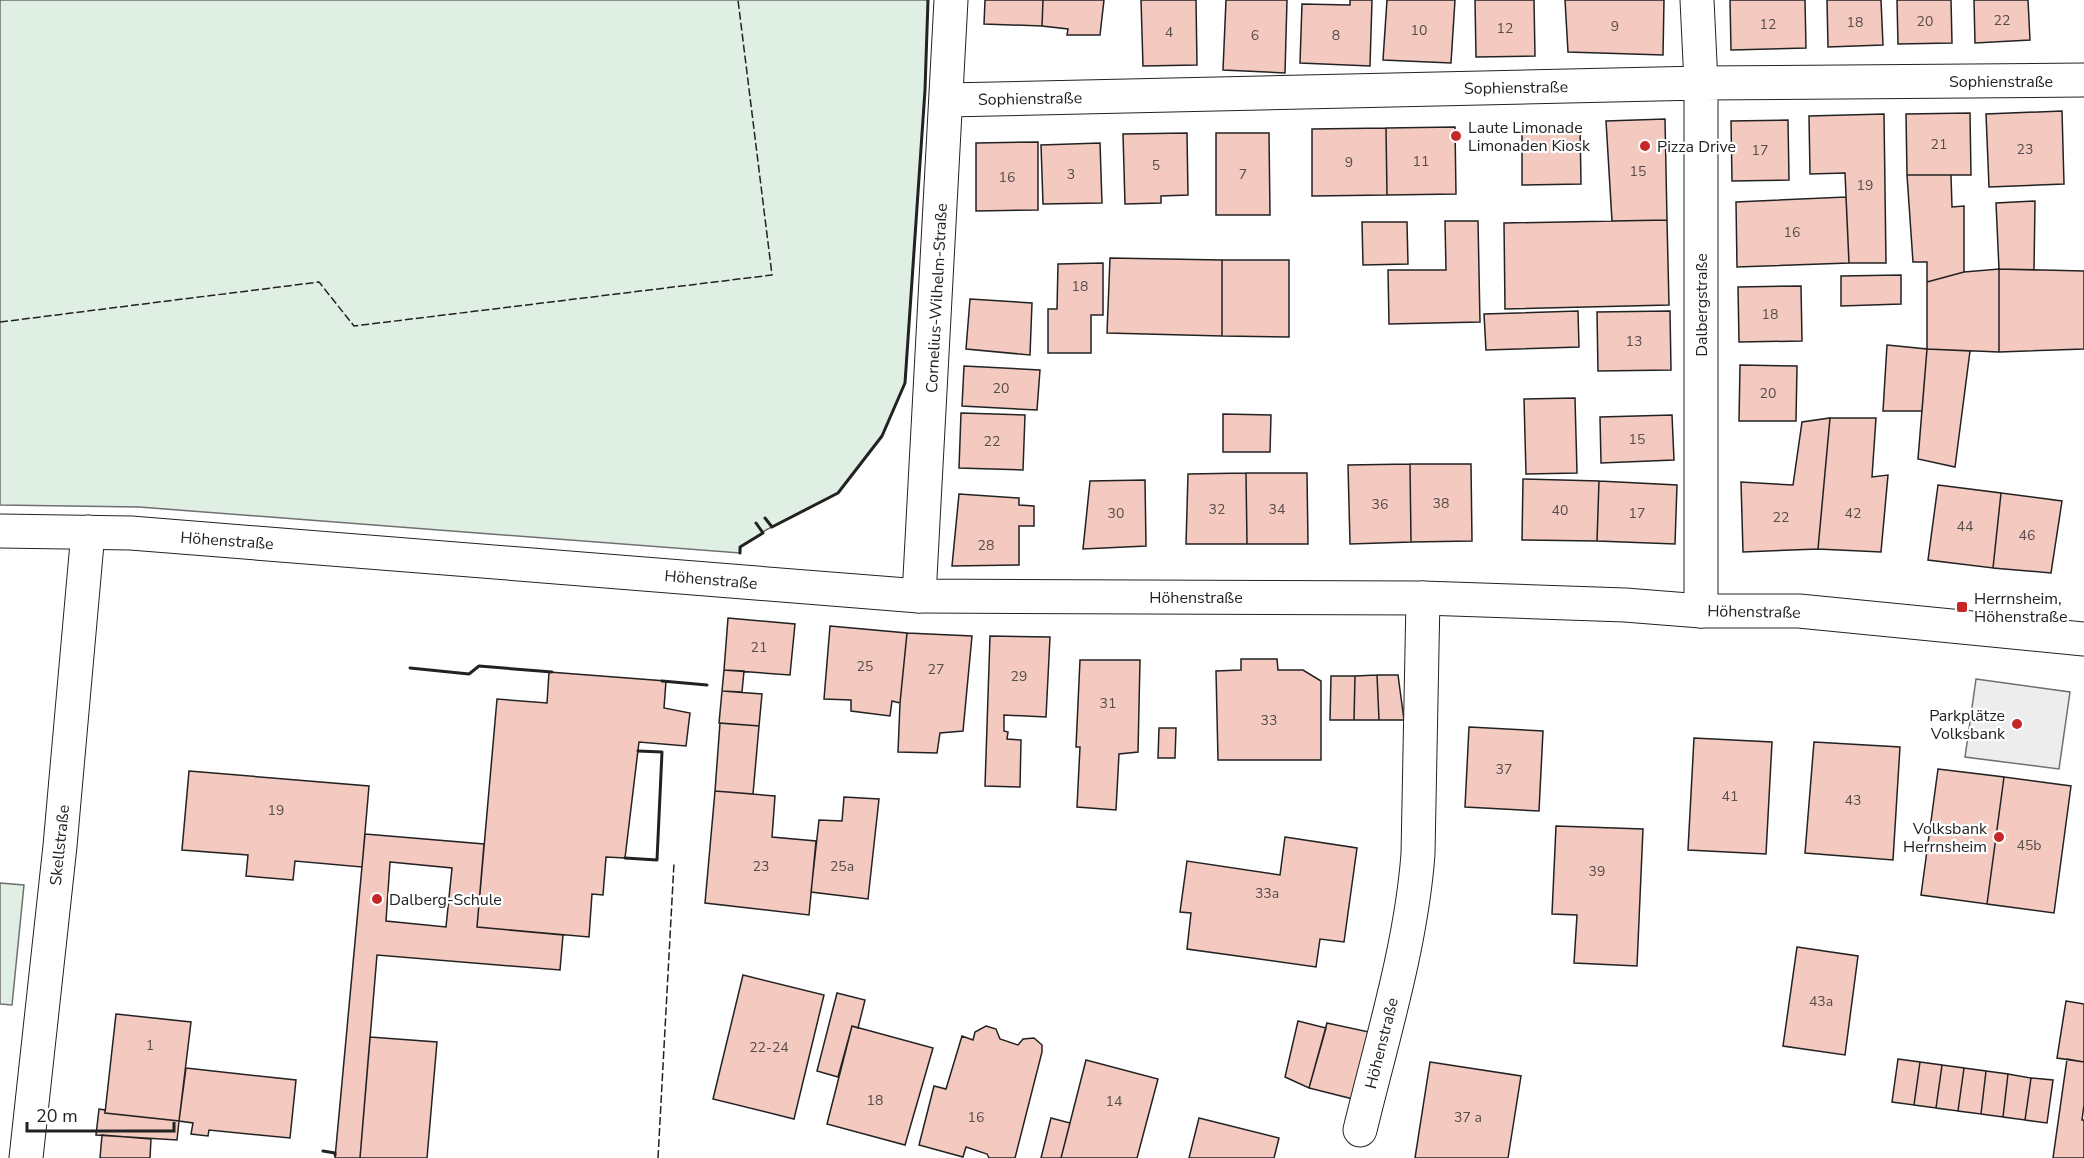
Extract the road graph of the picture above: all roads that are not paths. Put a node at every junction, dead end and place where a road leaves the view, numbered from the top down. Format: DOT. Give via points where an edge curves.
graph roads {
  1 [pos="951,0"];
  2 [pos="1697,0"];
  3 [pos="2084,80"];
  4 [pos="1701,83"];
  5 [pos="947,100"];
  6 [pos="0,531"];
  7 [pos="88,532"];
  8 [pos="919,596"];
  9 [pos="1423,598"];
  10 [pos="1701,610"];
  11 [pos="2084,639"];
  12 [pos="1360,1130"];
  13 [pos="26,1158"];
  1 -- 5 [label="street, Cornelius-Wilhelm-Straße"];
  2 -- 4 [label="street, Dalbergstraße"];
  3 -- 4 [label="street, Sophienstraße"];
  4 -- 5 [label="street, Sophienstraße"];
  4 -- 10 [label="street, Dalbergstraße"];
  5 -- 8 [label="street, Cornelius-Wilhelm-Straße"];
  6 -- 7 [label="street, Höhenstraße"];
  7 -- 8 [label="street, Höhenstraße"];
  7 -- 13 [label="street, Skellstraße" via="60,846"];
  8 -- 9 [label="street, Höhenstraße"];
  9 -- 10 [label="street, Höhenstraße"];
  9 -- 12 [label="street, Höhenstraße" via="1416,882"];
  10 -- 11 [label="street, Höhenstraße" via="1799,611"];
}
